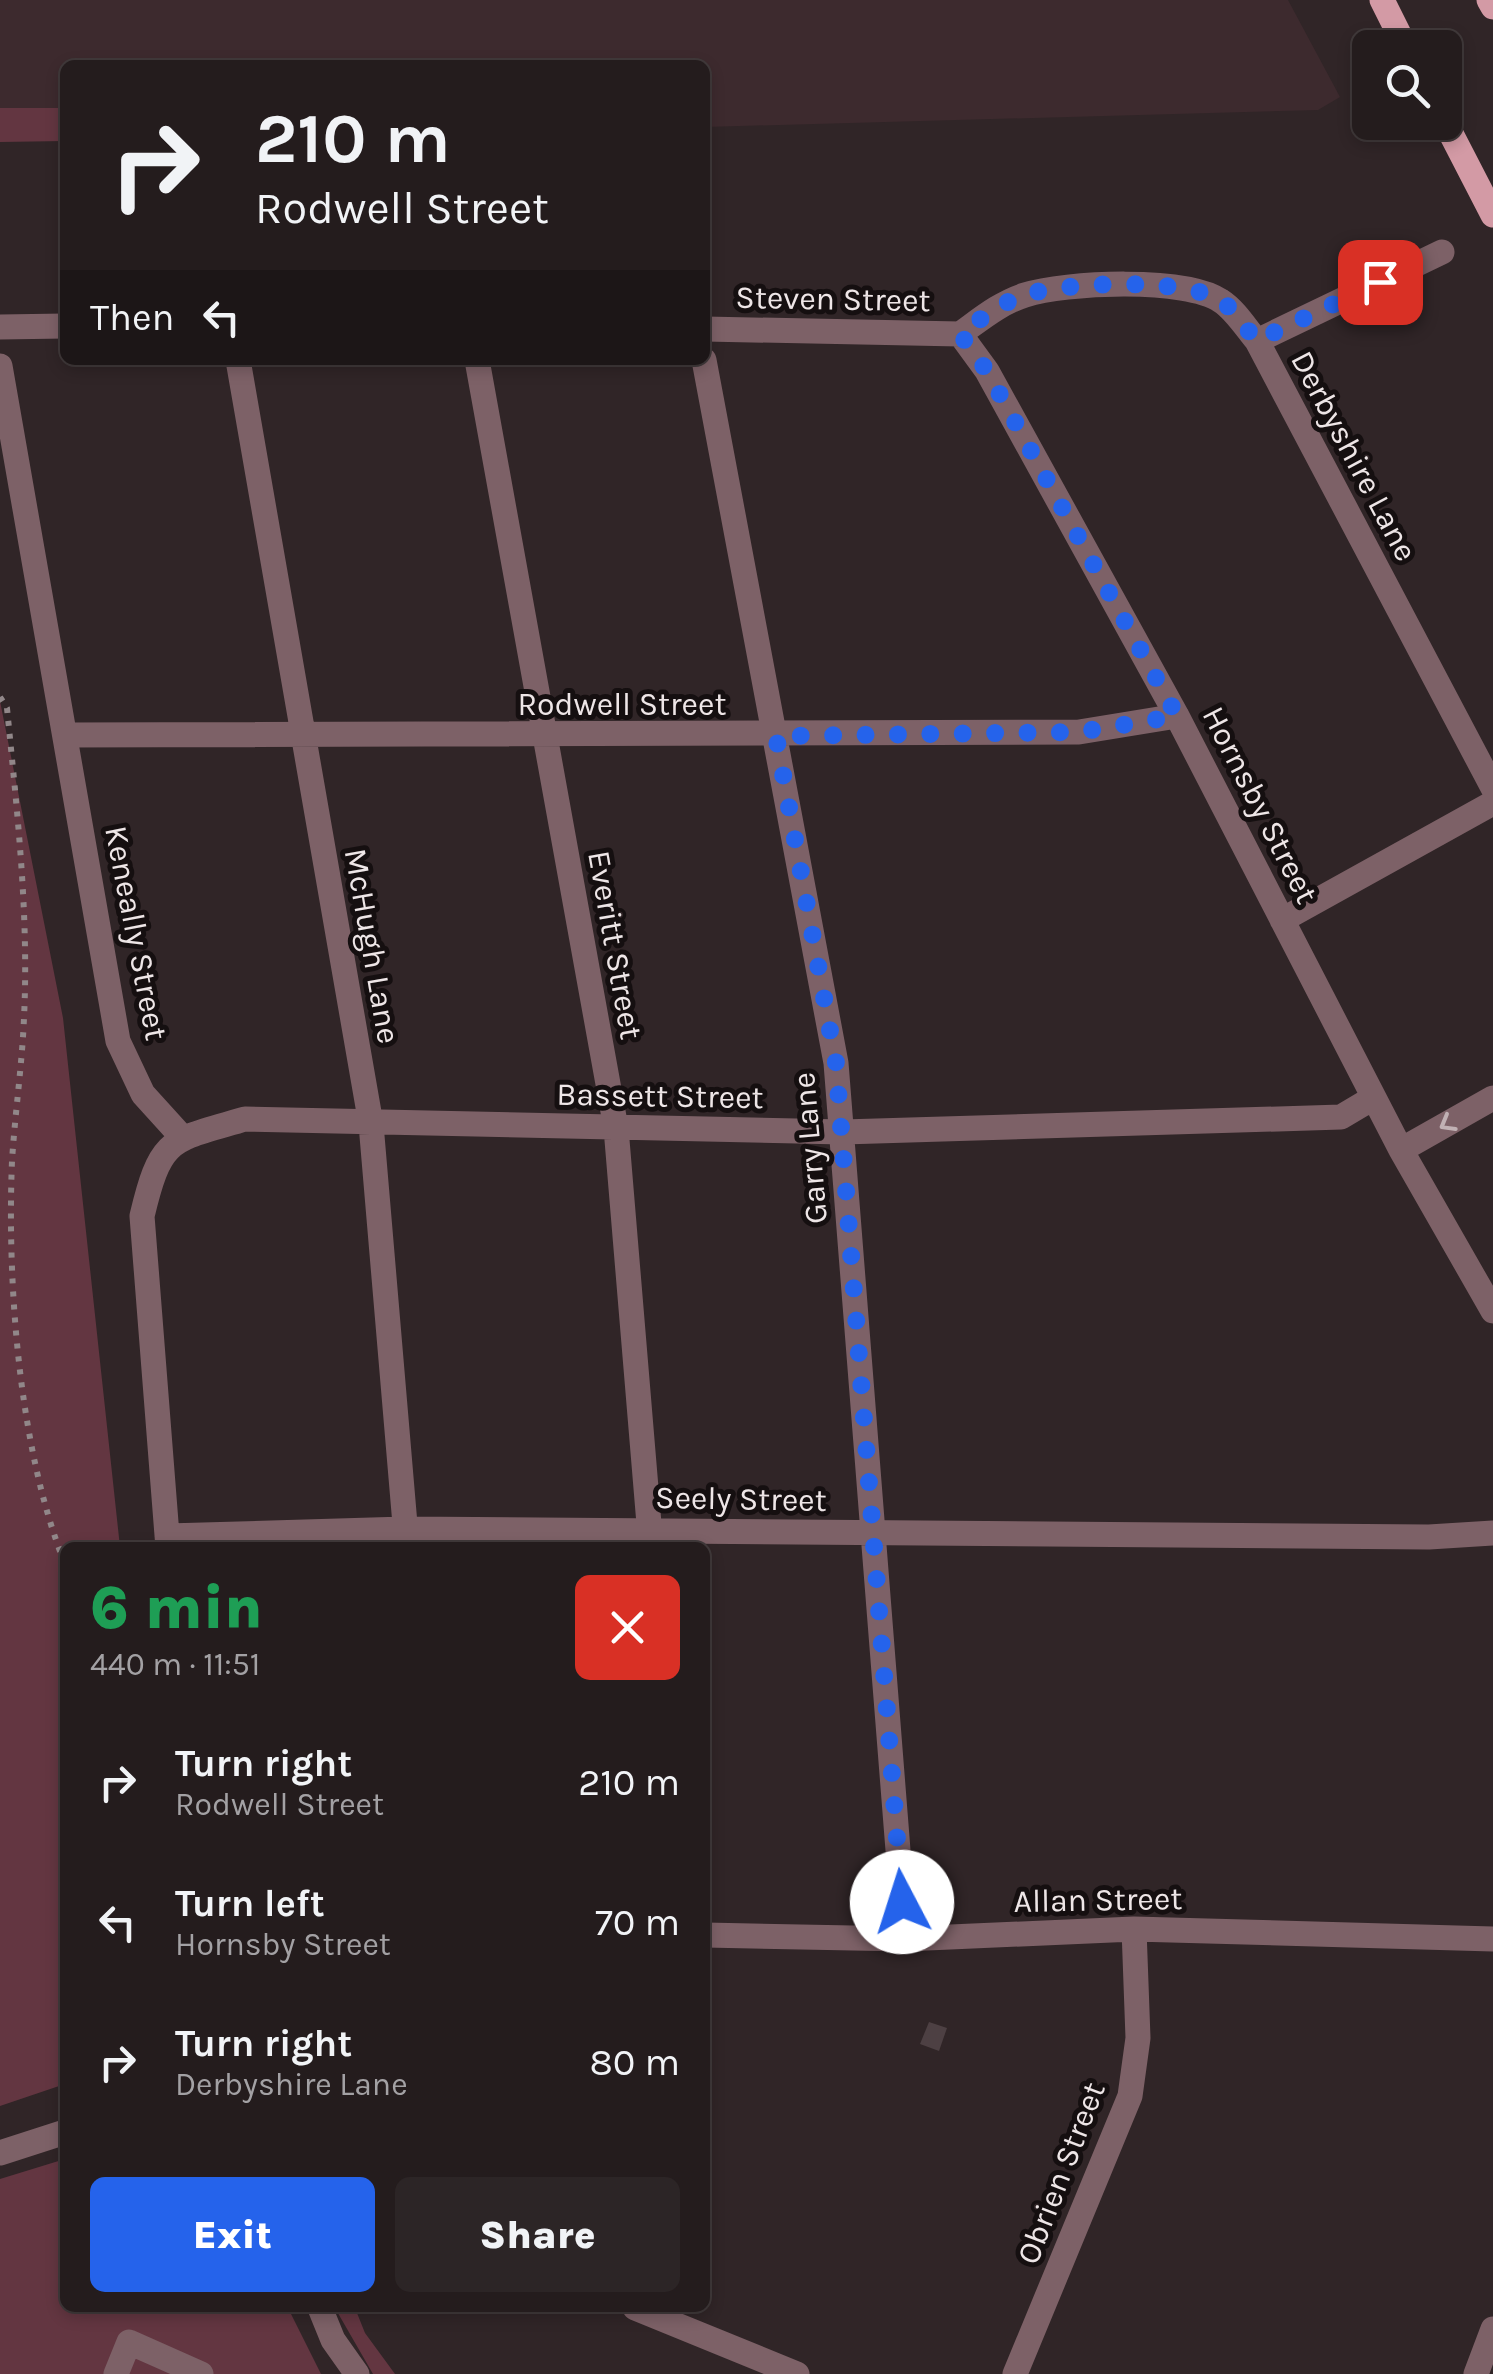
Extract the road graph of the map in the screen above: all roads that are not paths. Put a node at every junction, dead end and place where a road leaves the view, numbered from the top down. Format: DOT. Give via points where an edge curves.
graph roads {
  1 [pos="1382,0"];
  2 [pos="1489,0"];
  3 [pos="1493,7"];
  4 [pos="1397,30"];
  5 [pos="1454,140"];
  6 [pos="1493,215"];
  7 [pos="1442,252"];
  8 [pos="60,326"];
  9 [pos="0,327"];
  10 [pos="710,329"];
  11 [pos="960,334"];
  12 [pos="1256,341"];
  13 [pos="239,365"];
  14 [pos="479,365"];
  15 [pos="705,365"];
  16 [pos="0,366"];
  17 [pos="1177,716"];
  18 [pos="66,735"];
  19 [pos="302,735"];
  20 [pos="544,736"];
  21 [pos="776,736"];
  22 [pos="1493,788"];
  23 [pos="1493,802"];
  24 [pos="1282,920"];
  25 [pos="1373,1098"];
  26 [pos="1493,1098"];
  27 [pos="372,1124"];
  28 [pos="616,1128"];
  29 [pos="843,1132"];
  30 [pos="182,1137"];
  31 [pos="1401,1150"];
  32 [pos="1493,1312"];
  33 [pos="1493,1533"];
  34 [pos="871,1534"];
  35 [pos="406,1538"];
  36 [pos="650,1538"];
  37 [pos="168,1542"];
  38 [pos="1134,1929"];
  39 [pos="710,1935"];
  40 [pos="905,1939"];
  41 [pos="1493,1939"];
  42 [pos="60,2134"];
  43 [pos="0,2153"];
  44 [pos="322,2312"];
  45 [pos="646,2312"];
  46 [pos="1493,2329"];
  47 [pos="116,2374"];
  48 [pos="201,2374"];
  49 [pos="357,2374"];
  50 [pos="797,2374"];
  51 [pos="1015,2374"];
  52 [pos="1476,2374"];
  1 -- 4 [label="main road"];
  2 -- 3 [label="main road"];
  5 -- 6 [label="main road"];
  7 -- 12 [label="street"];
  8 -- 9 [label="street"];
  10 -- 11 [label="street, Steven Street"];
  11 -- 12 [label="street, Derbyshire Lane" via="1028,294 1142,284 1196,288 1223,302"];
  11 -- 17 [label="street, Hornsby Street" via="987,371"];
  12 -- 22 [label="street, Derbyshire Lane"];
  13 -- 19 [label="street, McHugh Lane"];
  14 -- 20 [label="street, Everitt Street"];
  15 -- 21 [label="street, Garry Lane"];
  16 -- 18 [label="street, Keneally Street"];
  17 -- 21 [label="street, Rodwell Street" via="1079,732"];
  17 -- 24 [label="street, Hornsby Street"];
  18 -- 19 [label="street, Rodwell Street"];
  18 -- 30 [label="street, Keneally Street" via="118,1041 144,1094"];
  19 -- 20 [label="street, Rodwell Street"];
  19 -- 27 [label="street, McHugh Lane"];
  20 -- 21 [label="street, Rodwell Street"];
  20 -- 28 [label="street, Everitt Street"];
  21 -- 29 [label="street, Garry Lane"];
  23 -- 24 [label="street"];
  24 -- 25 [label="street, Hornsby Street"];
  25 -- 29 [label="street, Bassett Street" via="1341,1118"];
  25 -- 31 [label="street, Hornsby Street"];
  26 -- 31 [label="street, one-way"];
  27 -- 28 [label="street, Bassett Street"];
  27 -- 30 [label="street, Bassett Street" via="245,1119"];
  27 -- 35 [label="street, McHugh Lane"];
  28 -- 29 [label="street, Bassett Street"];
  28 -- 36 [label="street, Everitt Street"];
  29 -- 34 [label="street, Garry Lane"];
  30 -- 37 [label="street" via="154,1163 142,1216"];
  31 -- 32 [label="street, Hornsby Street"];
  33 -- 34 [label="street, Seely Street"];
  34 -- 36 [label="street, Seely Street"];
  34 -- 40 [label="street, Garry Lane"];
  35 -- 36 [label="street, Seely Street"];
  35 -- 37 [label="street, Seely Street"];
  38 -- 40 [label="street, Allan Street"];
  38 -- 41 [label="street, Allan Street"];
  38 -- 51 [label="street, Obrien Street" via="1138,2038 1130,2096"];
  39 -- 40 [label="street, Allan Street"];
  42 -- 43 [label="street"];
  44 -- 49 [label="street"];
  45 -- 50 [label="street"];
  46 -- 52 [label="street"];
  47 -- 48 [label="street" via="130,2342"];
}
